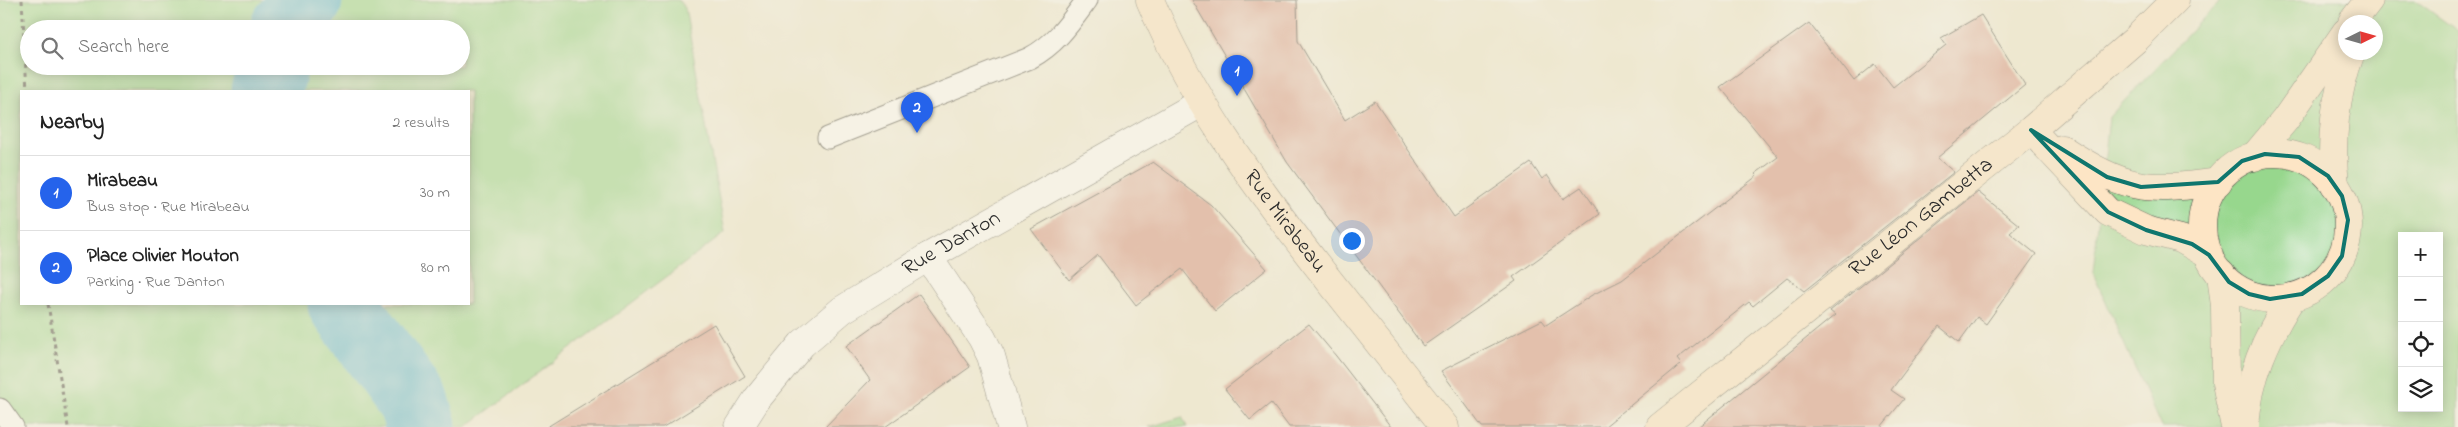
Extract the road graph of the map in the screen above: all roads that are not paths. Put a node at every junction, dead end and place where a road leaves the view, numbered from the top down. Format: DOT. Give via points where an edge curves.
graph roads {
  1 [pos="1087,0"];
  2 [pos="1150,0"];
  3 [pos="2175,0"];
  4 [pos="2370,0"];
  5 [pos="2358,15"];
  6 [pos="2365,15"];
  7 [pos="2338,44"];
  8 [pos="2348,60"];
  9 [pos="1201,103"];
  10 [pos="2031,130"];
  11 [pos="828,138"];
  12 [pos="2254,157"];
  13 [pos="2218,182"];
  14 [pos="2335,185"];
  15 [pos="928,257"];
  16 [pos="2215,265"];
  17 [pos="2292,297"];
  18 [pos="0,409"];
  19 [pos="13,427"];
  20 [pos="739,427"];
  21 [pos="1011,427"];
  22 [pos="1445,427"];
  23 [pos="1660,427"];
  24 [pos="2235,427"];
  25 [pos="2245,427"];
  1 -- 11 [label="lane" via="1047,49"];
  2 -- 9 [label="street, Rue Mirabeau" via="1171,49"];
  3 -- 10 [label="street, Rue Léon Gambetta" via="2135,40"];
  4 -- 5 [label="street"];
  4 -- 6 [label="street"];
  7 -- 12 [label="street" via="2285,120"];
  8 -- 14 [label="street" via="2334,120"];
  9 -- 15 [label="street, Rue Danton"];
  9 -- 22 [label="street, Rue Mirabeau" via="1260,191"];
  10 -- 13 [label="street" via="2090,167 2125,184 2159,187"];
  10 -- 16 [label="street" via="2108,212 2146,230 2181,239"];
  10 -- 23 [label="street, Rue Léon Gambetta"];
  12 -- 13 [label="street" via="2231,168"];
  12 -- 14 [label="street" via="2277,153 2299,157 2320,169"];
  13 -- 16 [label="street" via="2207,201 2203,234"];
  14 -- 17 [label="street" via="2342,196 2348,220 2342,256 2319,285"];
  15 -- 20 [label="street, Rue Danton" via="866,293 819,328 783,366"];
  15 -- 21 [label="street" via="991,356"];
  16 -- 17 [label="street" via="2238,289 2249,294 2270,299"];
  16 -- 24 [label="street" via="2225,306 2226,384"];
  17 -- 25 [label="street" via="2263,348 2247,406"];
  18 -- 19 [label="lane"];
}
